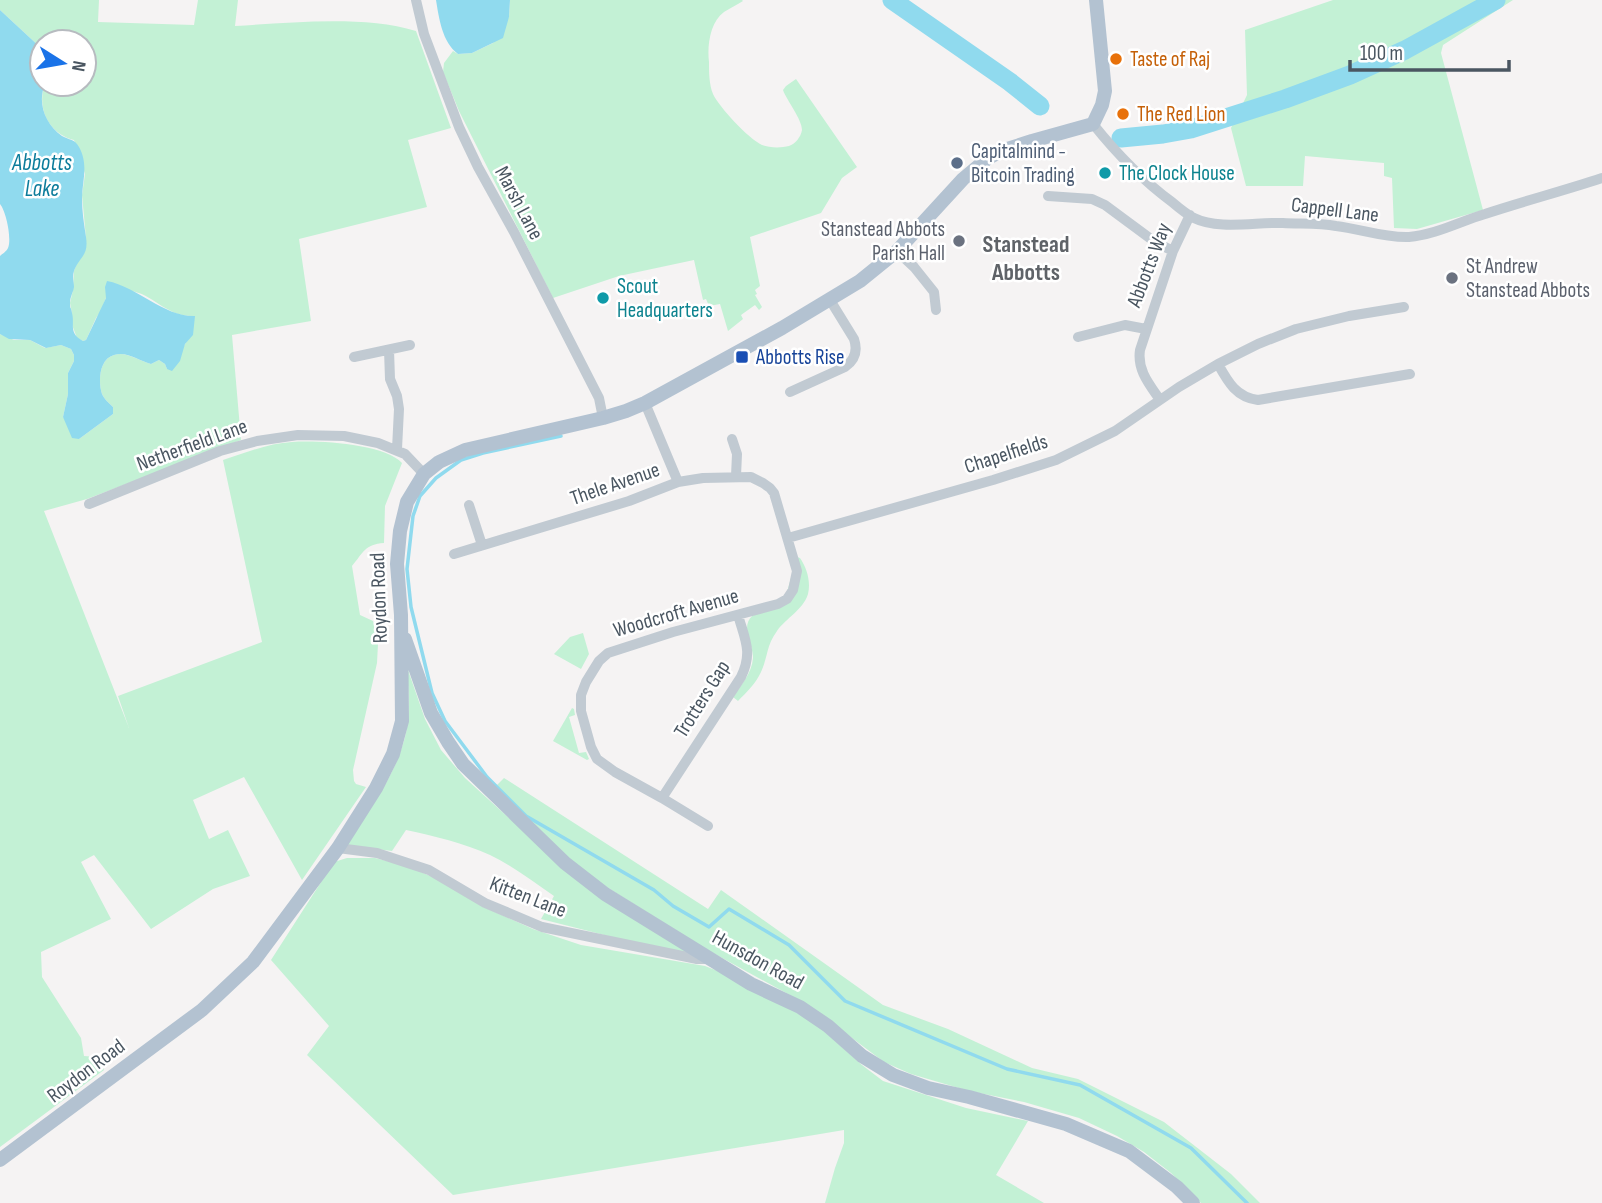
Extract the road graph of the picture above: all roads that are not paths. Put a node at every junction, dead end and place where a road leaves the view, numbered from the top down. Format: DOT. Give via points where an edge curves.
graph roads {
  1 [pos="416,0"];
  2 [pos="1096,0"];
  3 [pos="1093,124"];
  4 [pos="1602,178"];
  5 [pos="1048,196"];
  6 [pos="1189,215"];
  7 [pos="897,251"];
  8 [pos="1173,251"];
  9 [pos="830,300"];
  10 [pos="1404,307"];
  11 [pos="936,310"];
  12 [pos="1146,329"];
  13 [pos="1078,337"];
  14 [pos="410,345"];
  15 [pos="389,350"];
  16 [pos="355,357"];
  17 [pos="1218,364"];
  18 [pos="1410,374"];
  19 [pos="790,392"];
  20 [pos="1160,400"];
  21 [pos="645,403"];
  22 [pos="603,418"];
  23 [pos="732,439"];
  24 [pos="397,449"];
  25 [pos="424,474"];
  26 [pos="736,476"];
  27 [pos="678,482"];
  28 [pos="89,504"];
  29 [pos="469,505"];
  30 [pos="788,538"];
  31 [pos="482,545"];
  32 [pos="454,554"];
  33 [pos="738,615"];
  34 [pos="401,631"];
  35 [pos="662,798"];
  36 [pos="708,826"];
  37 [pos="338,848"];
  38 [pos="712,960"];
  39 [pos="0,1160"];
  40 [pos="1193,1203"];
  1 -- 22 [label="street, Marsh Lane" via="459,127 599,398"];
  2 -- 3 [label="main road" via="1105,91"];
  3 -- 6 [label="street, Cappell Lane" via="1131,169"];
  3 -- 7 [label="main road, Roydon Road" via="988,158"];
  4 -- 6 [label="street, Cappell Lane" via="1413,237 1335,225 1206,222"];
  5 -- 8 [label="street" via="1092,199"];
  6 -- 8 [label="street, Abbotts Way"];
  7 -- 9 [label="main road, Roydon Road"];
  7 -- 11 [label="street" via="934,292"];
  8 -- 12 [label="street, Abbotts Way"];
  9 -- 19 [label="street" via="854,339 855,355 845,367"];
  9 -- 21 [label="main road, Roydon Road"];
  10 -- 17 [label="street, Chapelfields" via="1296,329"];
  12 -- 13 [label="street, Abbotts Way" via="1125,325"];
  12 -- 20 [label="street, Abbotts Way" via="1140,363"];
  14 -- 15 [label="street"];
  15 -- 16 [label="street"];
  15 -- 24 [label="street" via="390,379 399,409"];
  17 -- 18 [label="street" via="1233,388 1254,400"];
  17 -- 20 [label="street, Chapelfields"];
  20 -- 30 [label="street, Chapelfields" via="1115,431 1056,460"];
  21 -- 22 [label="main road, Roydon Road"];
  21 -- 27 [label="street, Thele Avenue"];
  22 -- 25 [label="main road, Roydon Road" via="465,450"];
  23 -- 26 [label="street"];
  24 -- 25 [label="street, Netherfield Lane"];
  24 -- 28 [label="street, Netherfield Lane" via="344,436 275,438 220,451"];
  25 -- 34 [label="main road, Roydon Road" via="407,502 400,531"];
  26 -- 27 [label="street, Woodcroft Avenue"];
  26 -- 30 [label="street, Woodcroft Avenue" via="754,478 770,488"];
  27 -- 31 [label="street, Thele Avenue"];
  29 -- 31 [label="street"];
  30 -- 33 [label="street, Woodcroft Avenue" via="797,571 793,590 778,604"];
  31 -- 32 [label="street, Thele Avenue"];
  33 -- 35 [label="street, Trotters Gap" via="748,653 745,669"];
  33 -- 35 [label="street, Woodcroft Avenue" via="608,653 586,682 581,711 597,759"];
  34 -- 37 [label="main road, Roydon Road" via="402,707 397,744 383,776"];
  34 -- 38 [label="main road, Hunsdon Road" via="431,713 463,764 565,863 605,894"];
  35 -- 36 [label="street, Woodcroft Avenue"];
  37 -- 38 [label="street, Kitten Lane" via="377,853 429,870 485,903 542,927"];
  37 -- 39 [label="main road, Roydon Road" via="262,951 202,1010"];
  38 -- 40 [label="main road, Hunsdon Road" via="800,1007 893,1075 1066,1124 1104,1140 1129,1151"];
}
